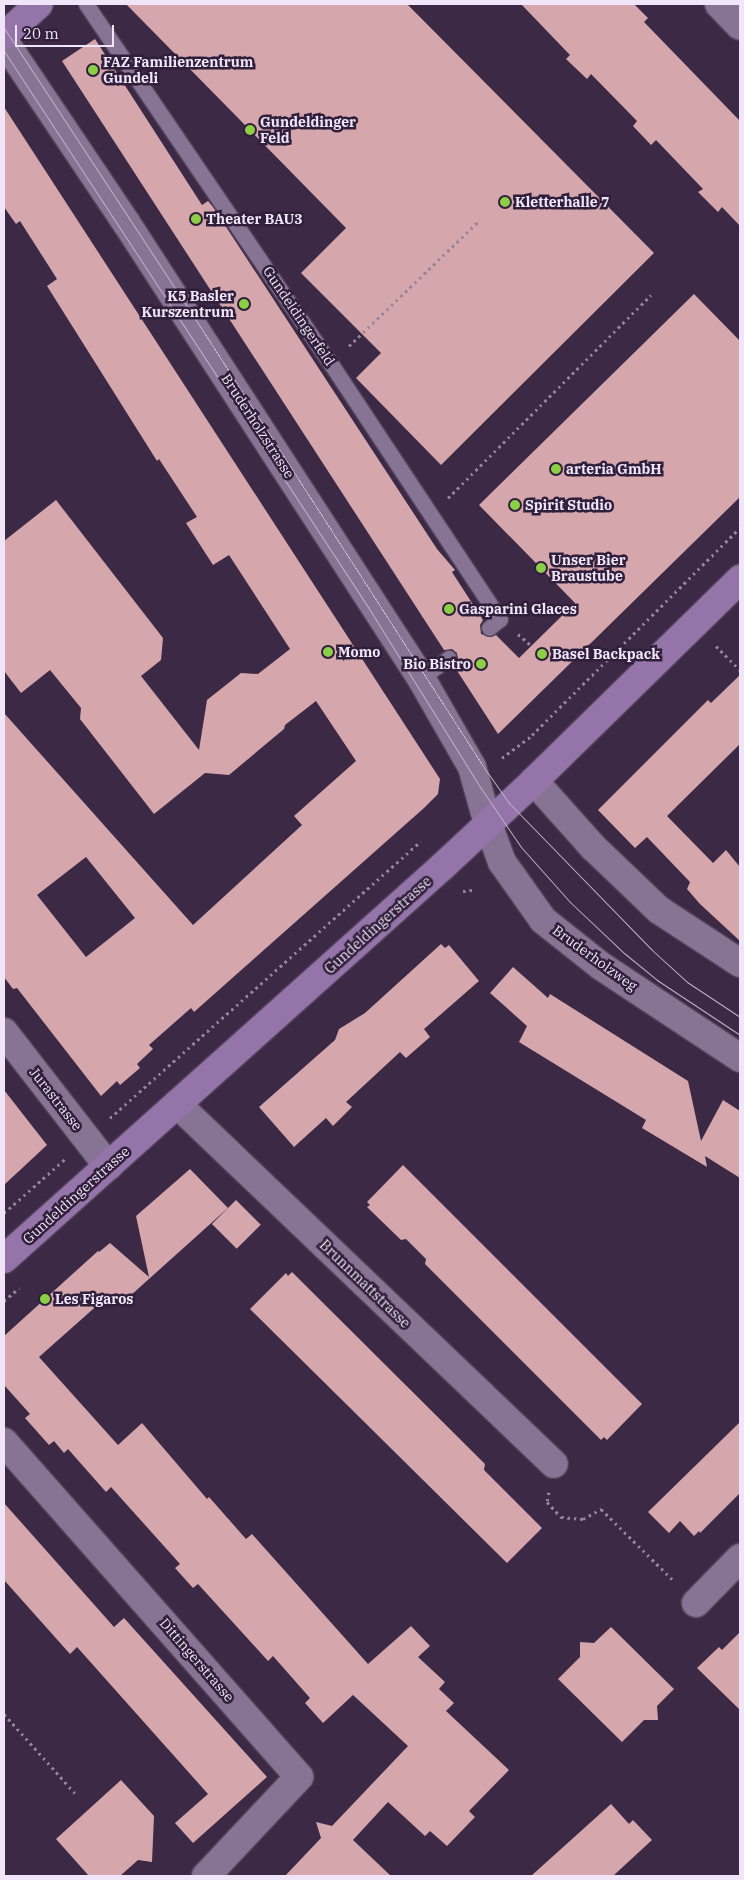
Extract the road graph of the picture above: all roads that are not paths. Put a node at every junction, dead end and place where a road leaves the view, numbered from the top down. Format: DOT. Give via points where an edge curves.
graph roads {
  1 [pos="39,4"];
  2 [pos="86,4"];
  3 [pos="718,4"];
  4 [pos="740,26"];
  5 [pos="4,36"];
  6 [pos="4,41"];
  7 [pos="740,579"];
  8 [pos="489,628"];
  9 [pos="448,658"];
  10 [pos="421,678"];
  11 [pos="534,781"];
  12 [pos="488,824"];
  13 [pos="740,964"];
  14 [pos="4,1032"];
  15 [pos="740,1058"];
  16 [pos="177,1104"];
  17 [pos="108,1166"];
  18 [pos="4,1259"];
  19 [pos="4,1442"];
  20 [pos="554,1464"];
  21 [pos="740,1558"];
  22 [pos="696,1603"];
  23 [pos="206,1876"];
  1 -- 5 [label="main road"];
  2 -- 8 [label="lane, Gundeldingerfeld" via="500,619"];
  3 -- 4 [label="street"];
  6 -- 10 [label="street, Bruderholzstrasse" via="127,224"];
  7 -- 11 [label="main road, Gundeldingerstrasse"];
  9 -- 10 [label="lane"];
  10 -- 12 [label="street, Bruderholzstrasse" via="468,757"];
  11 -- 12 [label="main road, Gundeldingerstrasse"];
  11 -- 13 [label="street" via="593,848 659,910"];
  12 -- 15 [label="street, Bruderholzweg" via="502,862 543,920 601,966"];
  12 -- 16 [label="main road, Gundeldingerstrasse"];
  14 -- 17 [label="street, Jurastrasse"];
  16 -- 17 [label="main road, Gundeldingerstrasse"];
  16 -- 20 [label="street, Brunnmattstrasse"];
  17 -- 18 [label="main road, Gundeldingerstrasse"];
  19 -- 23 [label="street, Dittingerstrasse" via="299,1777"];
  21 -- 22 [label="street"];
}
